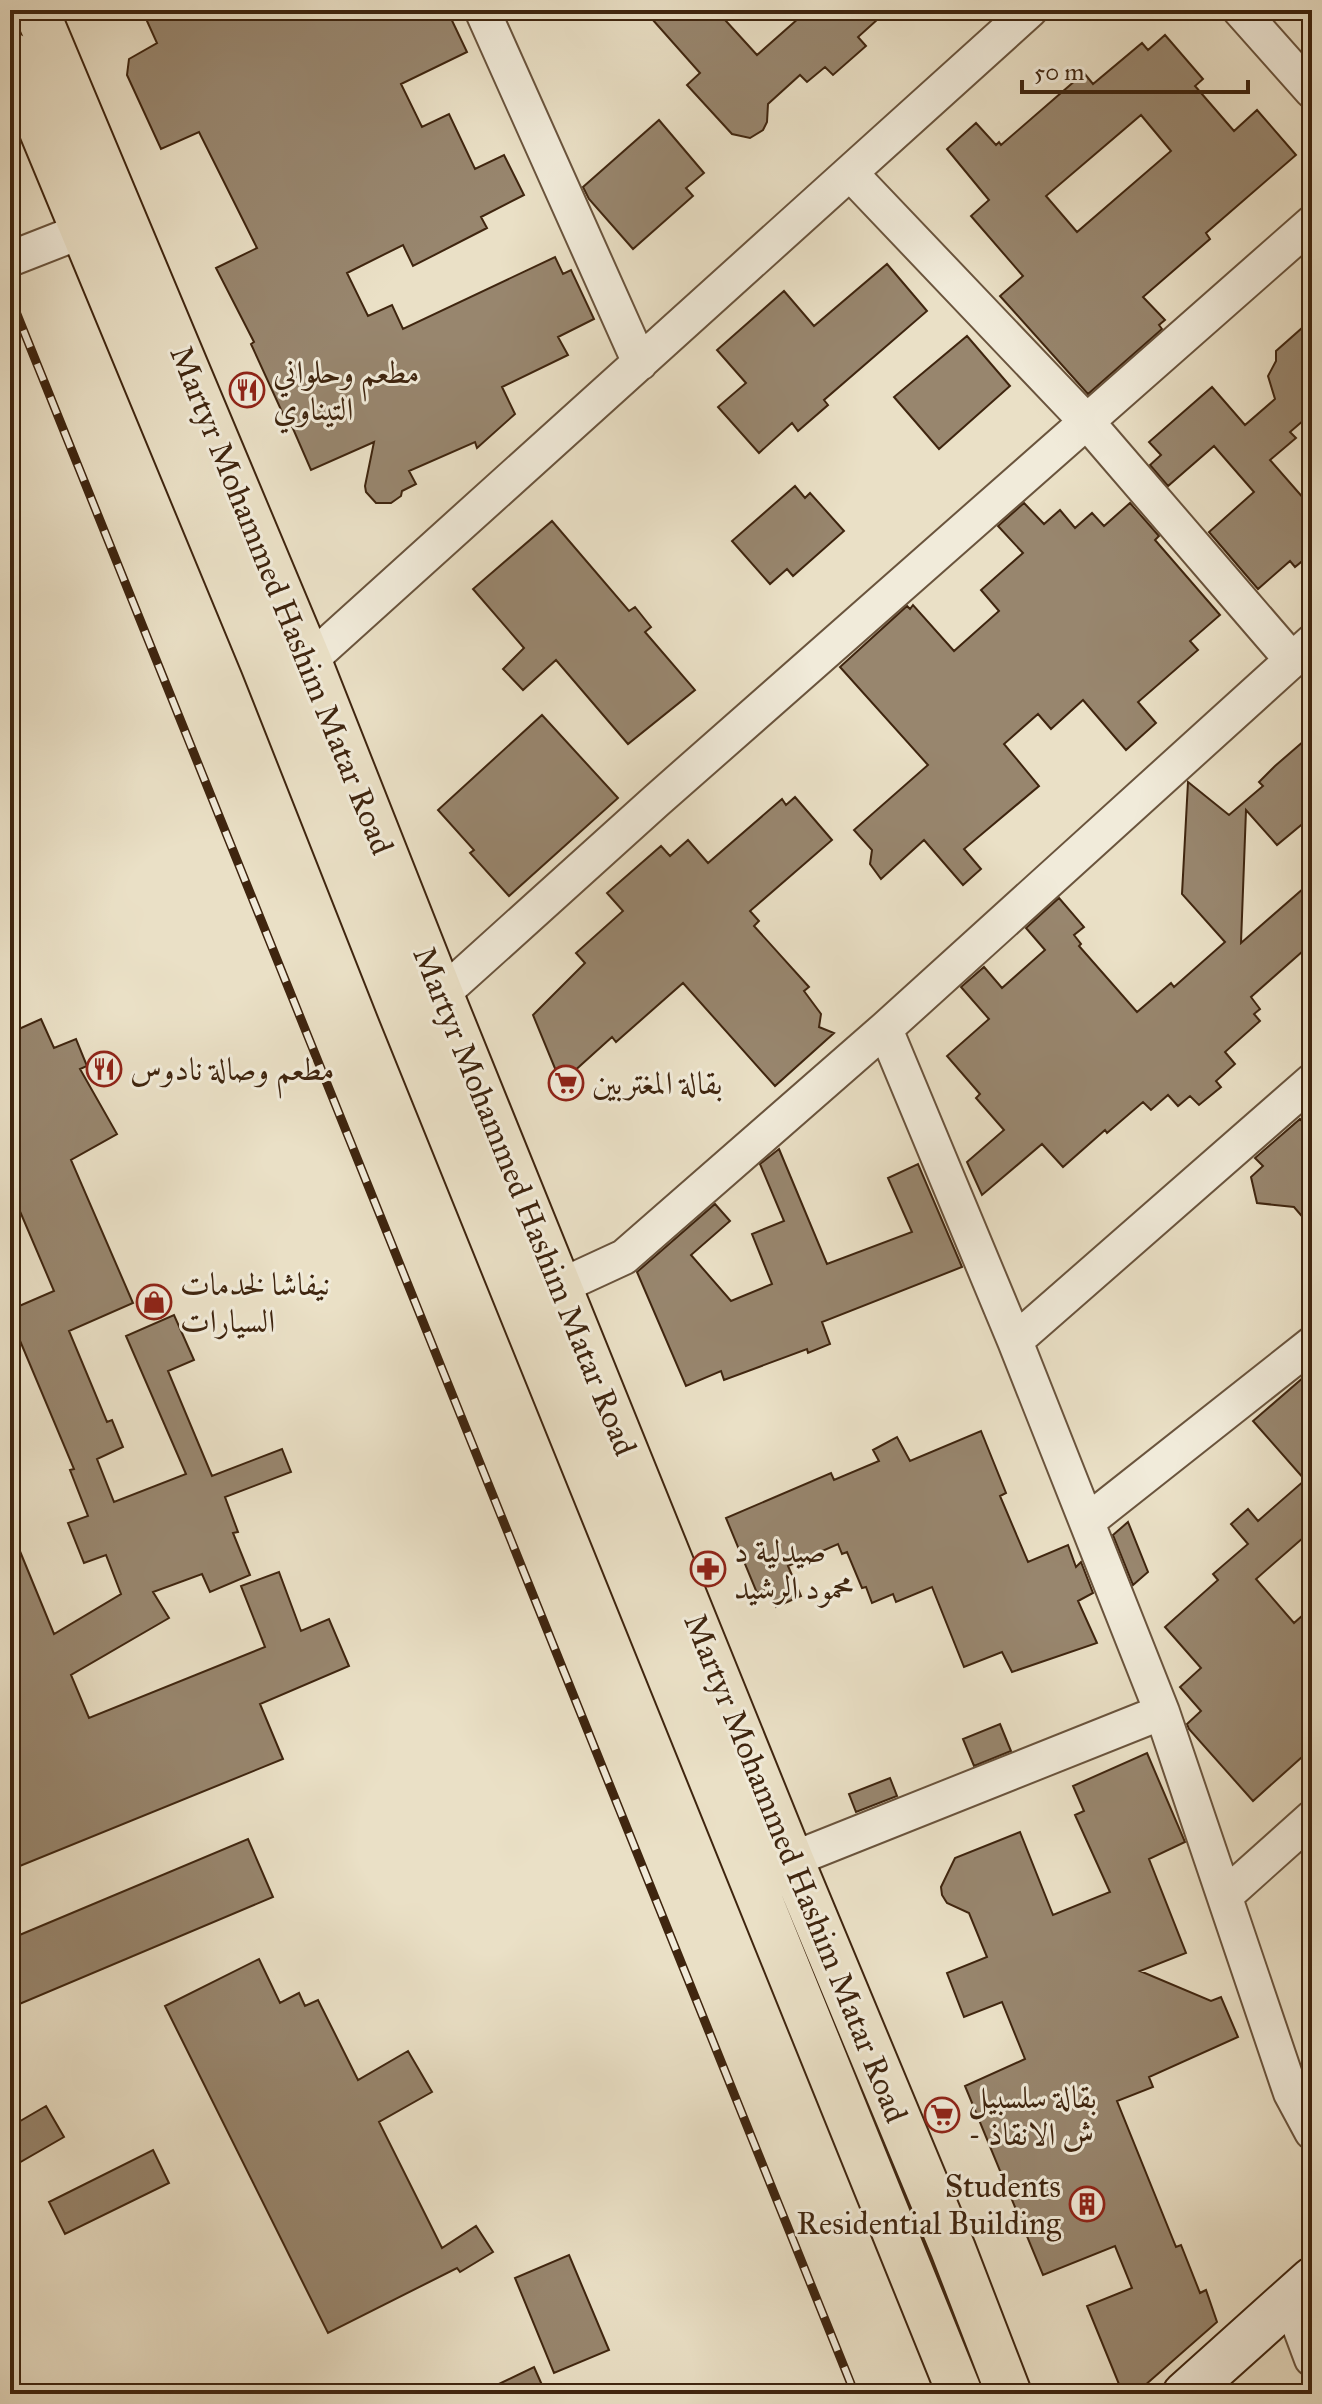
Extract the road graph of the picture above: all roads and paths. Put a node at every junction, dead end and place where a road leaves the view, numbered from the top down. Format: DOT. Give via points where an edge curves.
graph roads {
  1 [pos="36,10"];
  2 [pos="1030,10"];
  3 [pos="1240,10"];
  4 [pos="486,12"];
  5 [pos="10,54"];
  6 [pos="1312,91"];
  7 [pos="850,173"];
  8 [pos="1312,223"];
  9 [pos="84,230"];
  10 [pos="10,259"];
  11 [pos="640,363"];
  12 [pos="1087,422"];
  13 [pos="1302,651"];
  14 [pos="309,661"];
  15 [pos="441,995"];
  16 [pos="885,1029"];
  17 [pos="1312,1081"];
  18 [pos="559,1287"];
  19 [pos="1015,1341"];
  20 [pos="1312,1344"];
  21 [pos="1088,1521"];
  22 [pos="1162,1712"];
  23 [pos="1312,1818"];
  24 [pos="791,1860"];
  25 [pos="1226,1895"];
  26 [pos="1312,2132"];
  27 [pos="953,2249"];
  28 [pos="909,2266"];
  29 [pos="1301,2290"];
  30 [pos="1312,2359"];
  31 [pos="960,2394"];
  32 [pos="1009,2394"];
  33 [pos="1185,2394"];
  1 -- 14 [label="main road, Martyr Mohammed Hashim Matar Road"];
  2 -- 7 [label="street"];
  3 -- 6 [label="street"];
  4 -- 11 [label="street"];
  5 -- 9 [label="main road, Martyr Mohammed Hashim Matar Road"];
  7 -- 11 [label="street"];
  7 -- 12 [label="street"];
  8 -- 12 [label="street"];
  9 -- 10 [label="street"];
  9 -- 28 [label="main road, Martyr Mohammed Hashim Matar Road"];
  11 -- 14 [label="street"];
  12 -- 13 [label="street"];
  12 -- 15 [label="street"];
  13 -- 16 [label="street"];
  14 -- 15 [label="main road, Martyr Mohammed Hashim Matar Road"];
  15 -- 18 [label="main road, Martyr Mohammed Hashim Matar Road"];
  16 -- 18 [label="street" via="624,1257"];
  16 -- 19 [label="street"];
  17 -- 19 [label="street"];
  18 -- 24 [label="main road, Martyr Mohammed Hashim Matar Road"];
  19 -- 21 [label="street"];
  20 -- 21 [label="street"];
  21 -- 22 [label="street"];
  22 -- 24 [label="street"];
  22 -- 25 [label="street"];
  23 -- 25 [label="street"];
  24 -- 27 [label="main road, Martyr Mohammed Hashim Matar Road"];
  25 -- 26 [label="street" via="1291,2093"];
  27 -- 28 [label="main road"];
  27 -- 32 [label="main road, Martyr Mohammed Hashim Matar Road"];
  28 -- 31 [label="main road, Martyr Mohammed Hashim Matar Road"];
  29 -- 30 [label="street"];
  29 -- 33 [label="street"];
}
